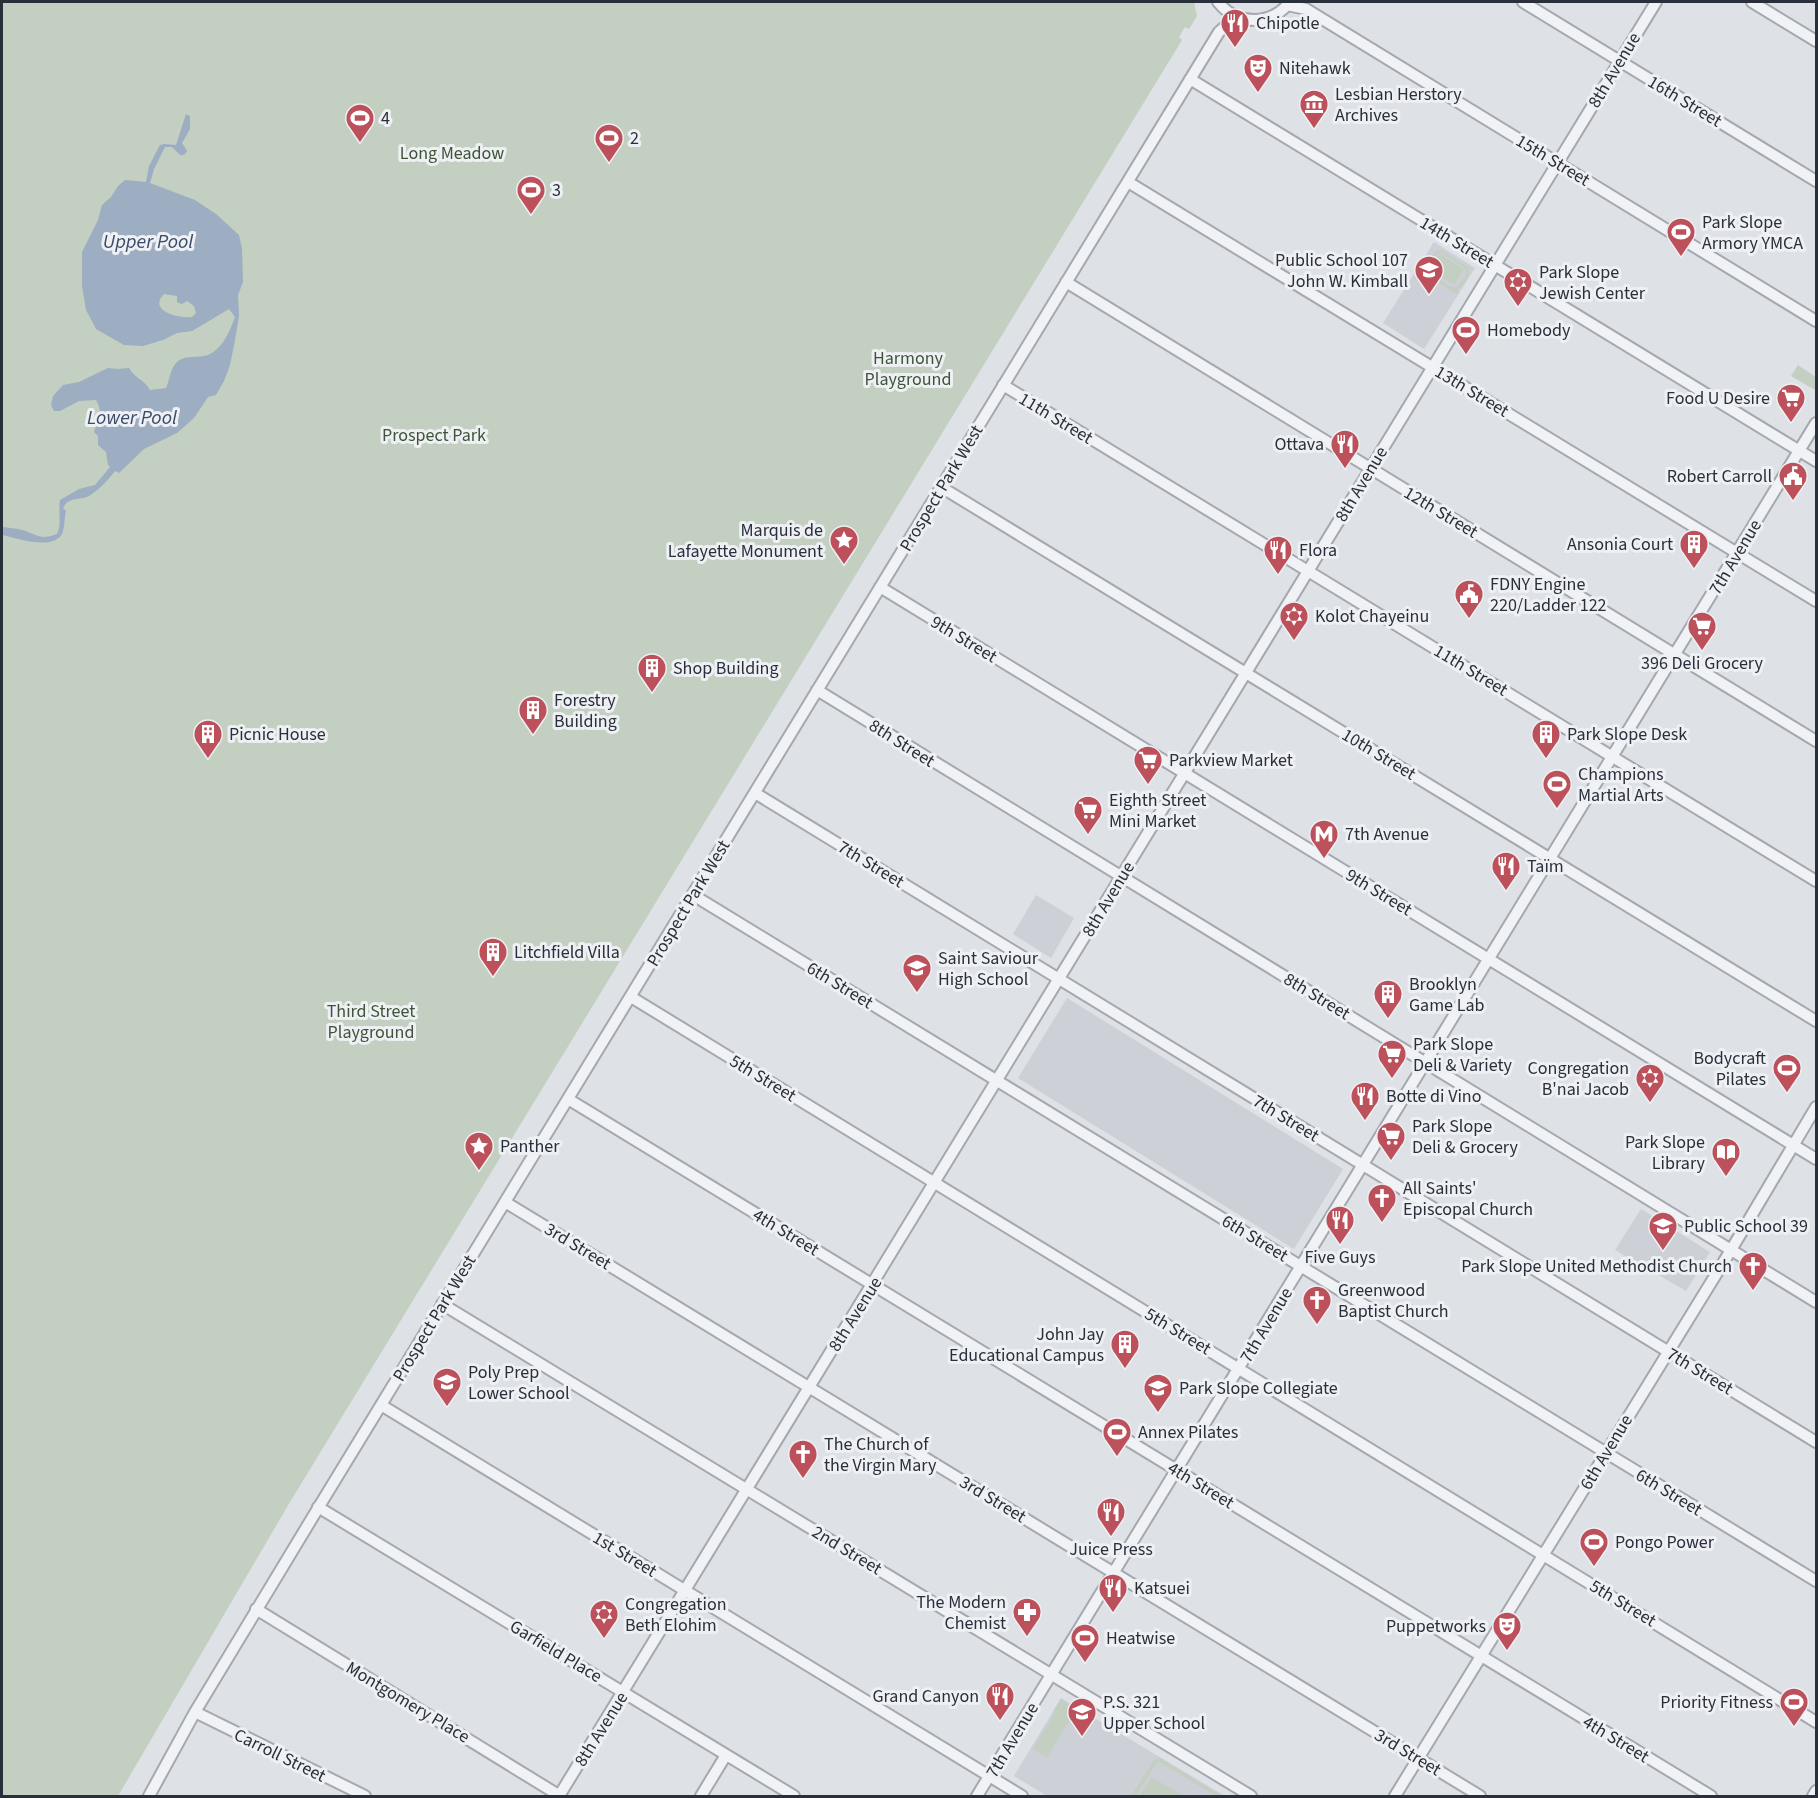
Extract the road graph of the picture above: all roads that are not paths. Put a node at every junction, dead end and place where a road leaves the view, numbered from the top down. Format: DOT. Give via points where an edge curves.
graph roads {
  1 [pos="1218,2"];
  2 [pos="1523,2"];
  3 [pos="1656,2"];
  4 [pos="1752,2"];
  5 [pos="1288,4"];
  6 [pos="1236,17"];
  7 [pos="1816,41"];
  8 [pos="1620,61"];
  9 [pos="1190,79"];
  10 [pos="1558,163"];
  11 [pos="1816,181"];
  12 [pos="1128,182"];
  13 [pos="1495,265"];
  14 [pos="1066,282"];
  15 [pos="1816,321"];
  16 [pos="1433,367"];
  17 [pos="1003,385"];
  18 [pos="1816,423"];
  19 [pos="1800,451"];
  20 [pos="1816,461"];
  21 [pos="1371,469"];
  22 [pos="941,487"];
  23 [pos="1737,553"];
  24 [pos="1308,571"];
  25 [pos="880,587"];
  26 [pos="1816,601"];
  27 [pos="1675,655"];
  28 [pos="1246,673"];
  29 [pos="817,690"];
  30 [pos="1816,741"];
  31 [pos="1613,757"];
  32 [pos="1185,774"];
  33 [pos="755,793"];
  34 [pos="1550,859"];
  35 [pos="1122,877"];
  36 [pos="1816,881"];
  37 [pos="693,895"];
  38 [pos="1489,959"];
  39 [pos="1059,979"];
  40 [pos="631,997"];
  41 [pos="1816,1022"];
  42 [pos="1425,1062"];
  43 [pos="997,1081"];
  44 [pos="568,1100"];
  45 [pos="1816,1107"];
  46 [pos="1793,1145"];
  47 [pos="1816,1159"];
  48 [pos="1363,1165"];
  49 [pos="935,1183"];
  50 [pos="505,1202"];
  51 [pos="1731,1250"];
  52 [pos="1301,1267"];
  53 [pos="872,1285"];
  54 [pos="1816,1302"];
  55 [pos="442,1304"];
  56 [pos="1668,1351"];
  57 [pos="1239,1369"];
  58 [pos="810,1387"];
  59 [pos="381,1405"];
  60 [pos="1816,1442"];
  61 [pos="1605,1453"];
  62 [pos="1176,1471"];
  63 [pos="747,1489"];
  64 [pos="318,1507"];
  65 [pos="1543,1555"];
  66 [pos="1114,1573"];
  67 [pos="1816,1581"];
  68 [pos="685,1591"];
  69 [pos="256,1609"];
  70 [pos="1481,1656"];
  71 [pos="1052,1674"];
  72 [pos="623,1692"];
  73 [pos="195,1712"];
  74 [pos="1816,1722"];
  75 [pos="726,1755"];
  76 [pos="1419,1759"];
  77 [pos="990,1776"];
  78 [pos="1816,1791"];
  79 [pos="560,1796"];
  80 [pos="148,1797"];
  81 [pos="365,1797"];
  82 [pos="701,1797"];
  83 [pos="794,1797"];
  84 [pos="977,1797"];
  85 [pos="1022,1797"];
  86 [pos="1251,1797"];
  87 [pos="1395,1797"];
  88 [pos="1480,1797"];
  89 [pos="1711,1797"];
  90 [pos="1814,1797"];
  1 -- 6 [label="street"];
  2 -- 8 [label="street, 16th Street"];
  3 -- 8 [label="street, 8th Avenue"];
  4 -- 7 [label="street"];
  5 -- 6 [label="street" via="1266,19"];
  5 -- 10 [label="street, 15th Street" via="1306,9"];
  6 -- 9 [label="street, Prospect Park West" via="1219,32"];
  8 -- 10 [label="street, 8th Avenue"];
  8 -- 11 [label="street, 16th Street"];
  9 -- 12 [label="street, Prospect Park West"];
  9 -- 13 [label="street, 14th Street"];
  10 -- 13 [label="street, 8th Avenue"];
  10 -- 15 [label="street, 15th Street"];
  12 -- 14 [label="street, Prospect Park West"];
  12 -- 16 [label="street, 13th Street"];
  13 -- 16 [label="street, 8th Avenue"];
  13 -- 19 [label="street, 14th Street"];
  14 -- 17 [label="street, Prospect Park West"];
  14 -- 21 [label="street, 12th Street"];
  16 -- 21 [label="street, 8th Avenue"];
  16 -- 23 [label="street, 13th Street"];
  17 -- 22 [label="street, Prospect Park West"];
  17 -- 24 [label="street, 11th Street"];
  18 -- 19 [label="street, 7th Avenue"];
  19 -- 20 [label="street, 14th Street"];
  19 -- 23 [label="street, 7th Avenue"];
  21 -- 24 [label="street, 8th Avenue"];
  21 -- 27 [label="street, 12th Street"];
  22 -- 25 [label="street, Prospect Park West"];
  22 -- 28 [label="street, 10th Street"];
  23 -- 26 [label="street, 13th Street"];
  23 -- 27 [label="street, 7th Avenue"];
  24 -- 28 [label="street, 8th Avenue"];
  24 -- 31 [label="street, 11th Street"];
  25 -- 29 [label="street, Prospect Park West"];
  25 -- 32 [label="street, 9th Street"];
  27 -- 30 [label="street, 12th Street"];
  27 -- 31 [label="street, 7th Avenue"];
  28 -- 32 [label="street, 8th Avenue"];
  28 -- 34 [label="street, 10th Street"];
  29 -- 33 [label="street, Prospect Park West"];
  29 -- 35 [label="street, 8th Street"];
  31 -- 34 [label="street, 7th Avenue"];
  31 -- 36 [label="street, 11th Street"];
  32 -- 35 [label="street, 8th Avenue"];
  32 -- 38 [label="street, 9th Street"];
  33 -- 37 [label="street, Prospect Park West"];
  33 -- 39 [label="street, 7th Street"];
  34 -- 38 [label="street, 7th Avenue"];
  34 -- 41 [label="street, 10th Street"];
  35 -- 39 [label="street, 8th Avenue"];
  35 -- 42 [label="street, 8th Street"];
  37 -- 40 [label="street, Prospect Park West"];
  37 -- 43 [label="street, 6th Street"];
  38 -- 42 [label="street, 7th Avenue"];
  38 -- 46 [label="street, 9th Street"];
  39 -- 43 [label="street, 8th Avenue"];
  39 -- 48 [label="street, 7th Street"];
  40 -- 44 [label="street, Prospect Park West"];
  40 -- 49 [label="street, 5th Street"];
  42 -- 48 [label="street, 7th Avenue"];
  42 -- 51 [label="street, 8th Street"];
  43 -- 49 [label="street, 8th Avenue"];
  43 -- 52 [label="street, 6th Street"];
  44 -- 50 [label="street, Prospect Park West"];
  44 -- 53 [label="street, 4th Street"];
  45 -- 46 [label="street, 6th Avenue"];
  46 -- 47 [label="street, 9th Street"];
  46 -- 51 [label="street, 6th Avenue"];
  48 -- 52 [label="street, 7th Avenue"];
  48 -- 56 [label="street, 7th Street"];
  49 -- 53 [label="street, 8th Avenue"];
  49 -- 57 [label="street, 5th Street"];
  50 -- 55 [label="street, Prospect Park West"];
  50 -- 58 [label="street, 3rd Street"];
  51 -- 54 [label="street, 8th Street"];
  51 -- 56 [label="street, 6th Avenue"];
  52 -- 57 [label="street, 7th Avenue"];
  52 -- 61 [label="street, 6th Street"];
  53 -- 58 [label="street, 8th Avenue"];
  53 -- 62 [label="street, 4th Street"];
  55 -- 59 [label="street, Prospect Park West"];
  55 -- 63 [label="street, 2nd Street"];
  56 -- 60 [label="street, 7th Street"];
  56 -- 61 [label="street, 6th Avenue"];
  57 -- 62 [label="street, 7th Avenue"];
  57 -- 65 [label="street, 5th Street"];
  58 -- 63 [label="street, 8th Avenue"];
  58 -- 66 [label="street, 3rd Street"];
  59 -- 64 [label="street, Prospect Park West"];
  59 -- 68 [label="street, 1st Street"];
  61 -- 65 [label="street, 6th Avenue"];
  61 -- 67 [label="street, 6th Street"];
  62 -- 66 [label="street, 7th Avenue"];
  62 -- 70 [label="street, 4th Street"];
  63 -- 68 [label="street, 8th Avenue"];
  63 -- 71 [label="street, 2nd Street"];
  64 -- 69 [label="street, Prospect Park West"];
  64 -- 72 [label="street, Garfield Place"];
  65 -- 70 [label="street, 6th Avenue"];
  65 -- 74 [label="street, 5th Street"];
  66 -- 71 [label="street, 7th Avenue"];
  66 -- 76 [label="street, 3rd Street"];
  68 -- 72 [label="street, 8th Avenue"];
  68 -- 77 [label="street, 1st Street"];
  69 -- 73 [label="street, Prospect Park West"];
  69 -- 79 [label="street, Montgomery Place"];
  70 -- 76 [label="street, 6th Avenue"];
  70 -- 89 [label="street, 4th Street"];
  71 -- 77 [label="street, 7th Avenue"];
  71 -- 86 [label="street, 2nd Street"];
  72 -- 75 [label="street, Garfield Place"];
  72 -- 79 [label="street, 8th Avenue"];
  73 -- 80 [label="street, Prospect Park West"];
  73 -- 81 [label="street, Carroll Street"];
  75 -- 82 [label="street"];
  75 -- 83 [label="street, Garfield Place"];
  76 -- 87 [label="street, 6th Avenue"];
  76 -- 88 [label="street, 3rd Street"];
  77 -- 84 [label="street, 7th Avenue"];
  77 -- 85 [label="street, 1st Street"];
  78 -- 90 [label="street"];
}
